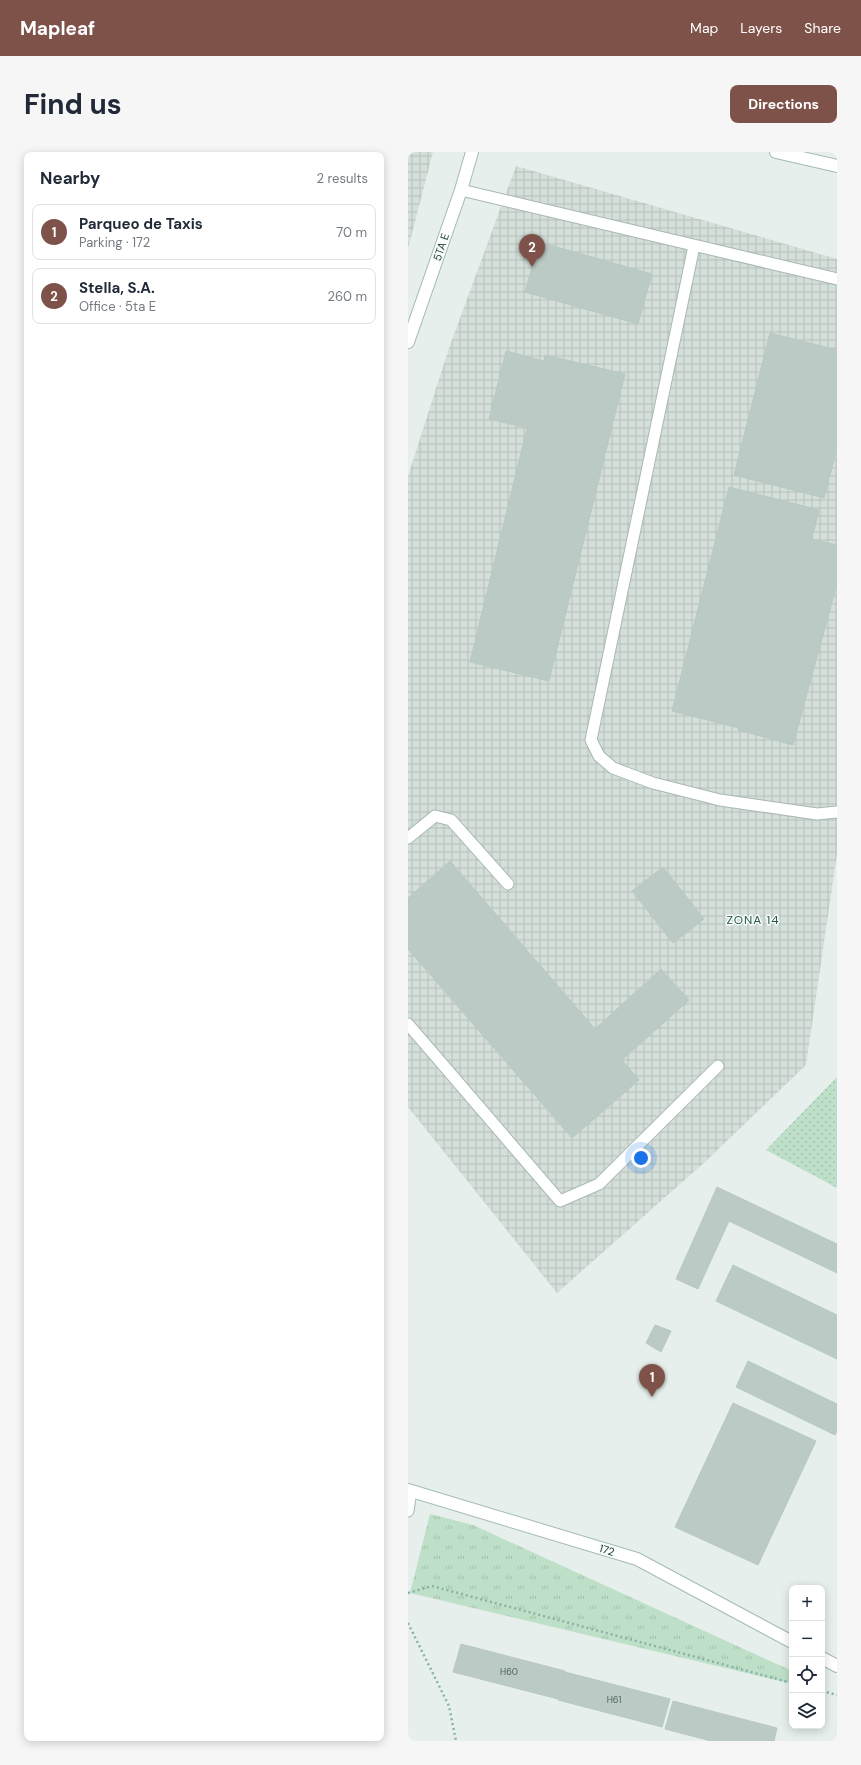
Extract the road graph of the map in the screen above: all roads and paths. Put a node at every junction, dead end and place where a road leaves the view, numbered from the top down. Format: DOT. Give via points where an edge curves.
graph roads {
  1 [pos="472,152"];
  2 [pos="776,152"];
  3 [pos="837,166"];
  4 [pos="461,190"];
  5 [pos="694,246"];
  6 [pos="837,279"];
  7 [pos="408,342"];
  8 [pos="837,812"];
  9 [pos="408,838"];
  10 [pos="508,884"];
  11 [pos="408,1024"];
  12 [pos="718,1066"];
  13 [pos="410,1490"];
  14 [pos="408,1512"];
  15 [pos="408,1593"];
  16 [pos="408,1622"];
  17 [pos="789,1640"];
  18 [pos="825,1660"];
  19 [pos="837,1666"];
  20 [pos="789,1682"];
  21 [pos="825,1692"];
  22 [pos="837,1695"];
  23 [pos="456,1741"];
  1 -- 4 [label="street, 5TA E"];
  2 -- 3 [label="street"];
  4 -- 5 [label="lane"];
  4 -- 7 [label="street, 5TA E"];
  5 -- 6 [label="lane"];
  5 -- 8 [label="lane" via="591,740 599,756 613,768 654,783 720,800 817,814"];
  9 -- 10 [label="lane" via="435,816 451,820"];
  11 -- 12 [label="lane" via="560,1201 599,1184"];
  13 -- 14 [label="lane"];
  13 -- 17 [label="street, 172" via="637,1558"];
  15 -- 20 [label="path" via="432,1586"];
  16 -- 23 [label="path" via="449,1706"];
  18 -- 19 [label="street"];
  21 -- 22 [label="path"];
}
